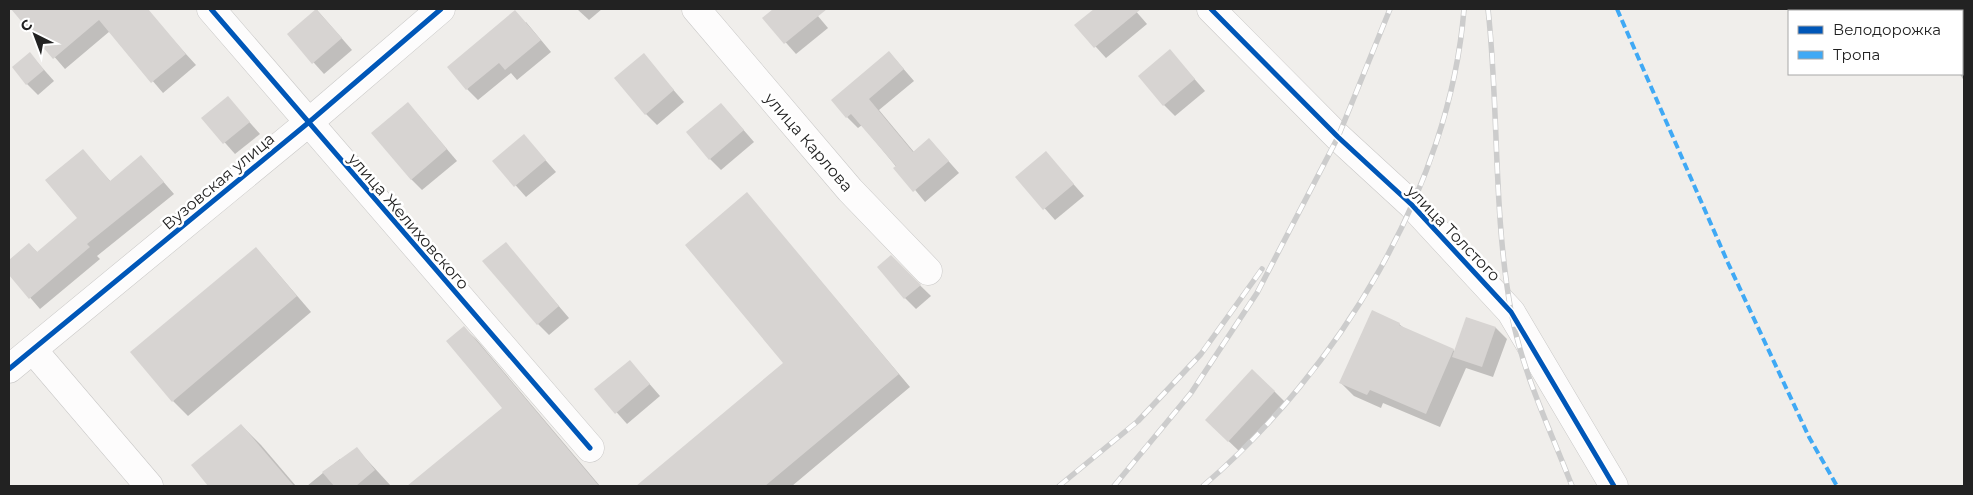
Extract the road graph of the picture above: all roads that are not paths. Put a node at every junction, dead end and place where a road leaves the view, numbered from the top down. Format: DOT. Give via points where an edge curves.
graph roads {
  1 [pos="211,9"];
  2 [pos="441,9"];
  3 [pos="696,9"];
  4 [pos="1211,9"];
  5 [pos="308,123"];
  6 [pos="928,271"];
  7 [pos="16,361"];
  8 [pos="590,448"];
  9 [pos="150,486"];
  10 [pos="1614,486"];
  1 -- 5 [label="street, улица Желиховского"];
  2 -- 5 [label="street, Вузовская улица"];
  3 -- 6 [label="street, улица Карлова" via="850,190"];
  4 -- 10 [label="street, улица Толстого" via="1338,137 1412,205 1511,312"];
  5 -- 7 [label="street, Вузовская улица"];
  5 -- 8 [label="street, улица Желиховского"];
  7 -- 9 [label="street"];
}
